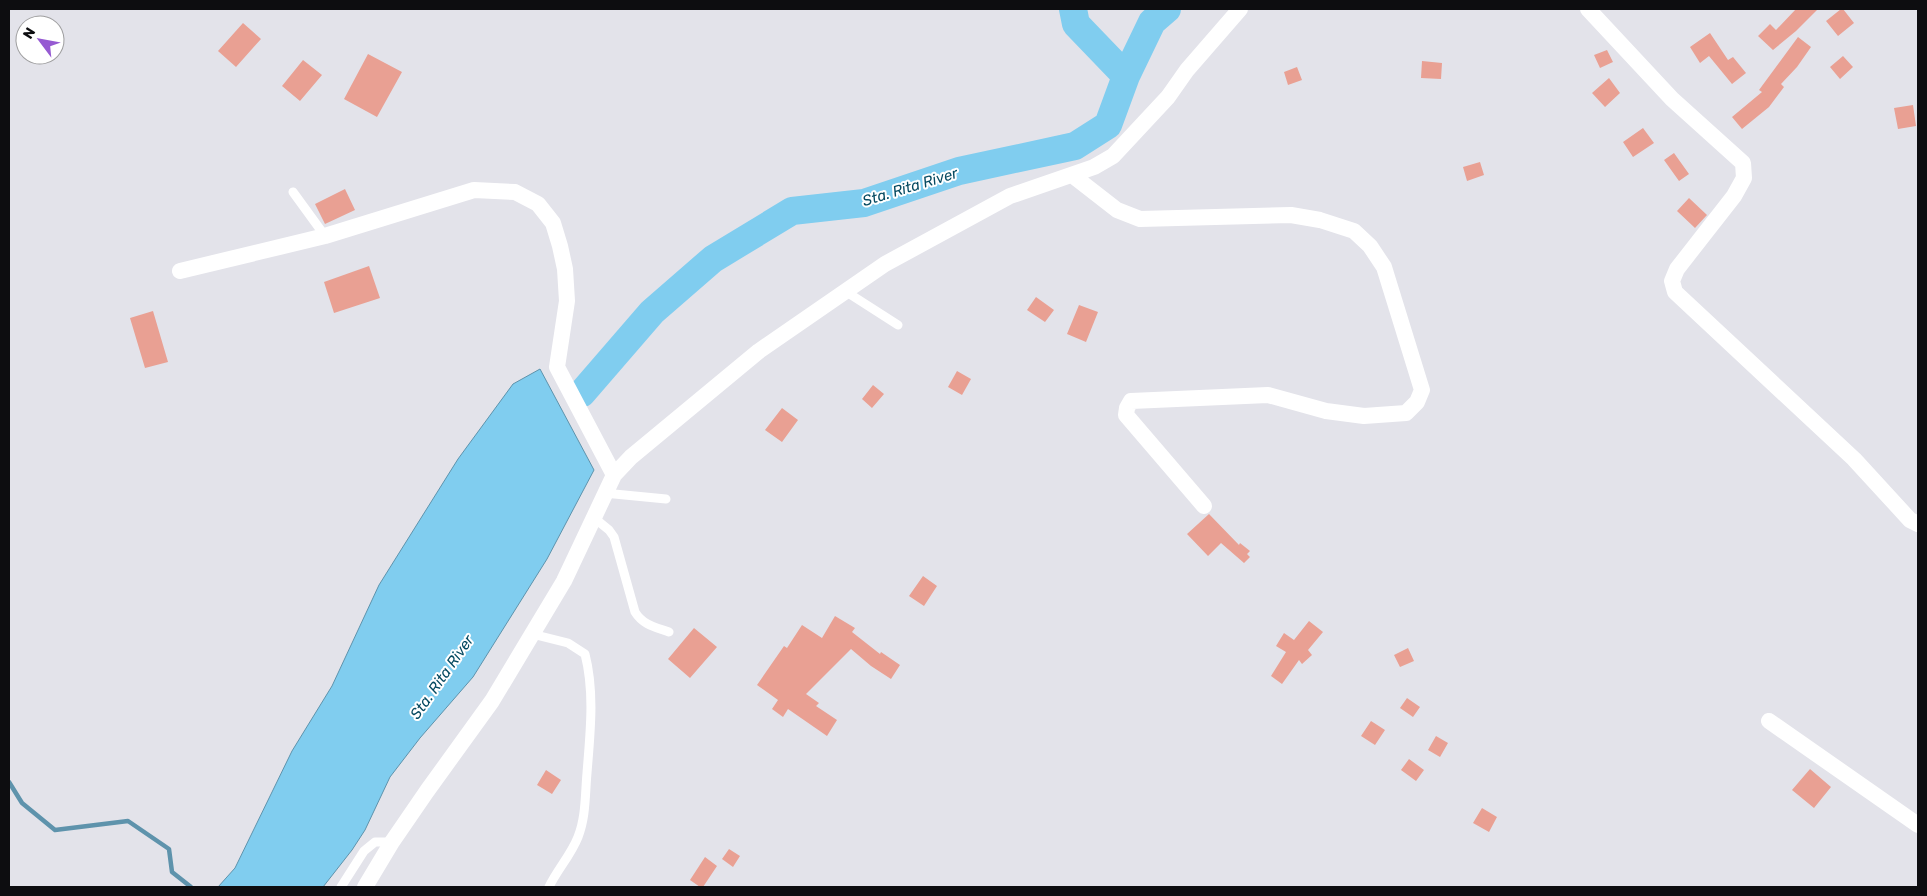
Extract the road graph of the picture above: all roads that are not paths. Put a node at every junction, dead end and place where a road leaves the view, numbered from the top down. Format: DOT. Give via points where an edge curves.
graph roads {
  1 [pos="1240,9"];
  2 [pos="1588,9"];
  3 [pos="1072,175"];
  4 [pos="293,192"];
  5 [pos="325,236"];
  6 [pos="180,271"];
  7 [pos="845,291"];
  8 [pos="898,325"];
  9 [pos="614,475"];
  10 [pos="604,493"];
  11 [pos="666,499"];
  12 [pos="1204,506"];
  13 [pos="593,517"];
  14 [pos="1918,524"];
  15 [pos="669,632"];
  16 [pos="532,634"];
  17 [pos="1769,721"];
  18 [pos="1918,825"];
  19 [pos="392,842"];
  20 [pos="341,887"];
  21 [pos="365,887"];
  22 [pos="549,887"];
  1 -- 3 [label="street" via="1168,97 1113,156"];
  2 -- 14 [label="street" via="1672,99 1743,163 1744,178 1734,196 1677,269 1672,282 1676,292 1854,459 1910,520"];
  3 -- 7 [label="street" via="1010,196 884,264"];
  3 -- 12 [label="street" via="1117,210 1140,219 1291,215 1320,220 1354,232 1370,246 1384,267 1422,390 1417,402 1406,413 1364,416 1326,411 1268,395 1131,401 1126,415"];
  4 -- 5 [label="lane"];
  5 -- 6 [label="street"];
  5 -- 9 [label="street" via="474,190 515,192 538,204 553,223 565,269 567,301 557,367"];
  7 -- 8 [label="lane"];
  7 -- 9 [label="street" via="759,351 631,457"];
  9 -- 10 [label="street"];
  10 -- 11 [label="lane"];
  10 -- 13 [label="street"];
  13 -- 15 [label="lane" via="614,536 639,619"];
  13 -- 16 [label="street" via="564,581"];
  16 -- 19 [label="street" via="492,701"];
  16 -- 22 [label="lane" via="568,643 585,654 590,672 584,818 577,839"];
  17 -- 18 [label="street"];
  19 -- 20 [label="lane" via="375,842 364,850"];
  19 -- 21 [label="street"];
}
